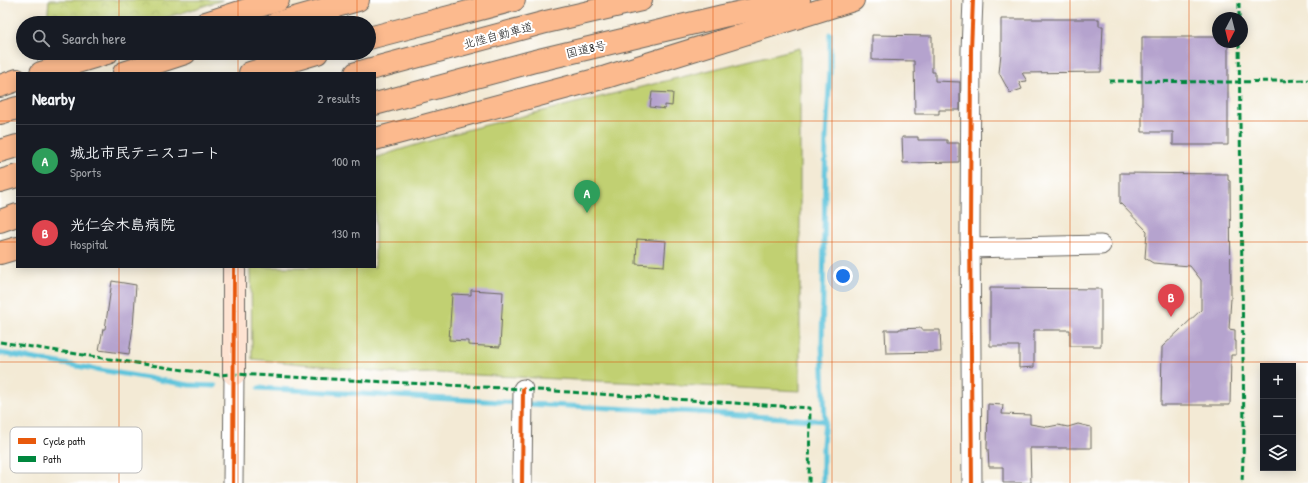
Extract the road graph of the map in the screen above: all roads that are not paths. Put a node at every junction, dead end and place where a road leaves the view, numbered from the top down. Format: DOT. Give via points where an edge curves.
graph roads {
  1 [pos="278,0"];
  2 [pos="358,0"];
  3 [pos="514,0"];
  4 [pos="640,0"];
  5 [pos="799,0"];
  6 [pos="853,0"];
  7 [pos="972,0"];
  8 [pos="228,16"];
  9 [pos="302,16"];
  10 [pos="376,36"];
  11 [pos="84,60"];
  12 [pos="164,60"];
  13 [pos="294,60"];
  14 [pos="44,72"];
  15 [pos="127,72"];
  16 [pos="253,72"];
  17 [pos="360,72"];
  18 [pos="16,80"];
  19 [pos="0,86"];
  20 [pos="376,104"];
  21 [pos="16,108"];
  22 [pos="0,114"];
  23 [pos="376,139"];
  24 [pos="16,146"];
  25 [pos="0,151"];
  26 [pos="16,176"];
  27 [pos="0,181"];
  28 [pos="16,215"];
  29 [pos="0,221"];
  30 [pos="1101,245"];
  31 [pos="16,248"];
  32 [pos="970,248"];
  33 [pos="0,253"];
  34 [pos="234,268"];
  35 [pos="234,374"];
  36 [pos="523,399"];
  37 [pos="233,483"];
  38 [pos="522,483"];
  39 [pos="972,483"];
  1 -- 8 [label="highway"];
  2 -- 9 [label="highway"];
  3 -- 10 [label="highway"];
  4 -- 17 [label="highway, 北陸自動車道" via="546,22"];
  5 -- 20 [label="highway, 国道8号" via="535,61"];
  6 -- 23 [label="highway" via="606,77"];
  7 -- 32 [label="street"];
  11 -- 14 [label="highway"];
  12 -- 15 [label="highway"];
  13 -- 16 [label="highway"];
  18 -- 19 [label="highway"];
  21 -- 22 [label="highway"];
  24 -- 25 [label="highway"];
  26 -- 27 [label="highway"];
  28 -- 29 [label="highway"];
  30 -- 32 [label="street"];
  31 -- 33 [label="highway"];
  32 -- 39 [label="street"];
  34 -- 35 [label="street"];
  35 -- 37 [label="street"];
  36 -- 38 [label="street"];
}
